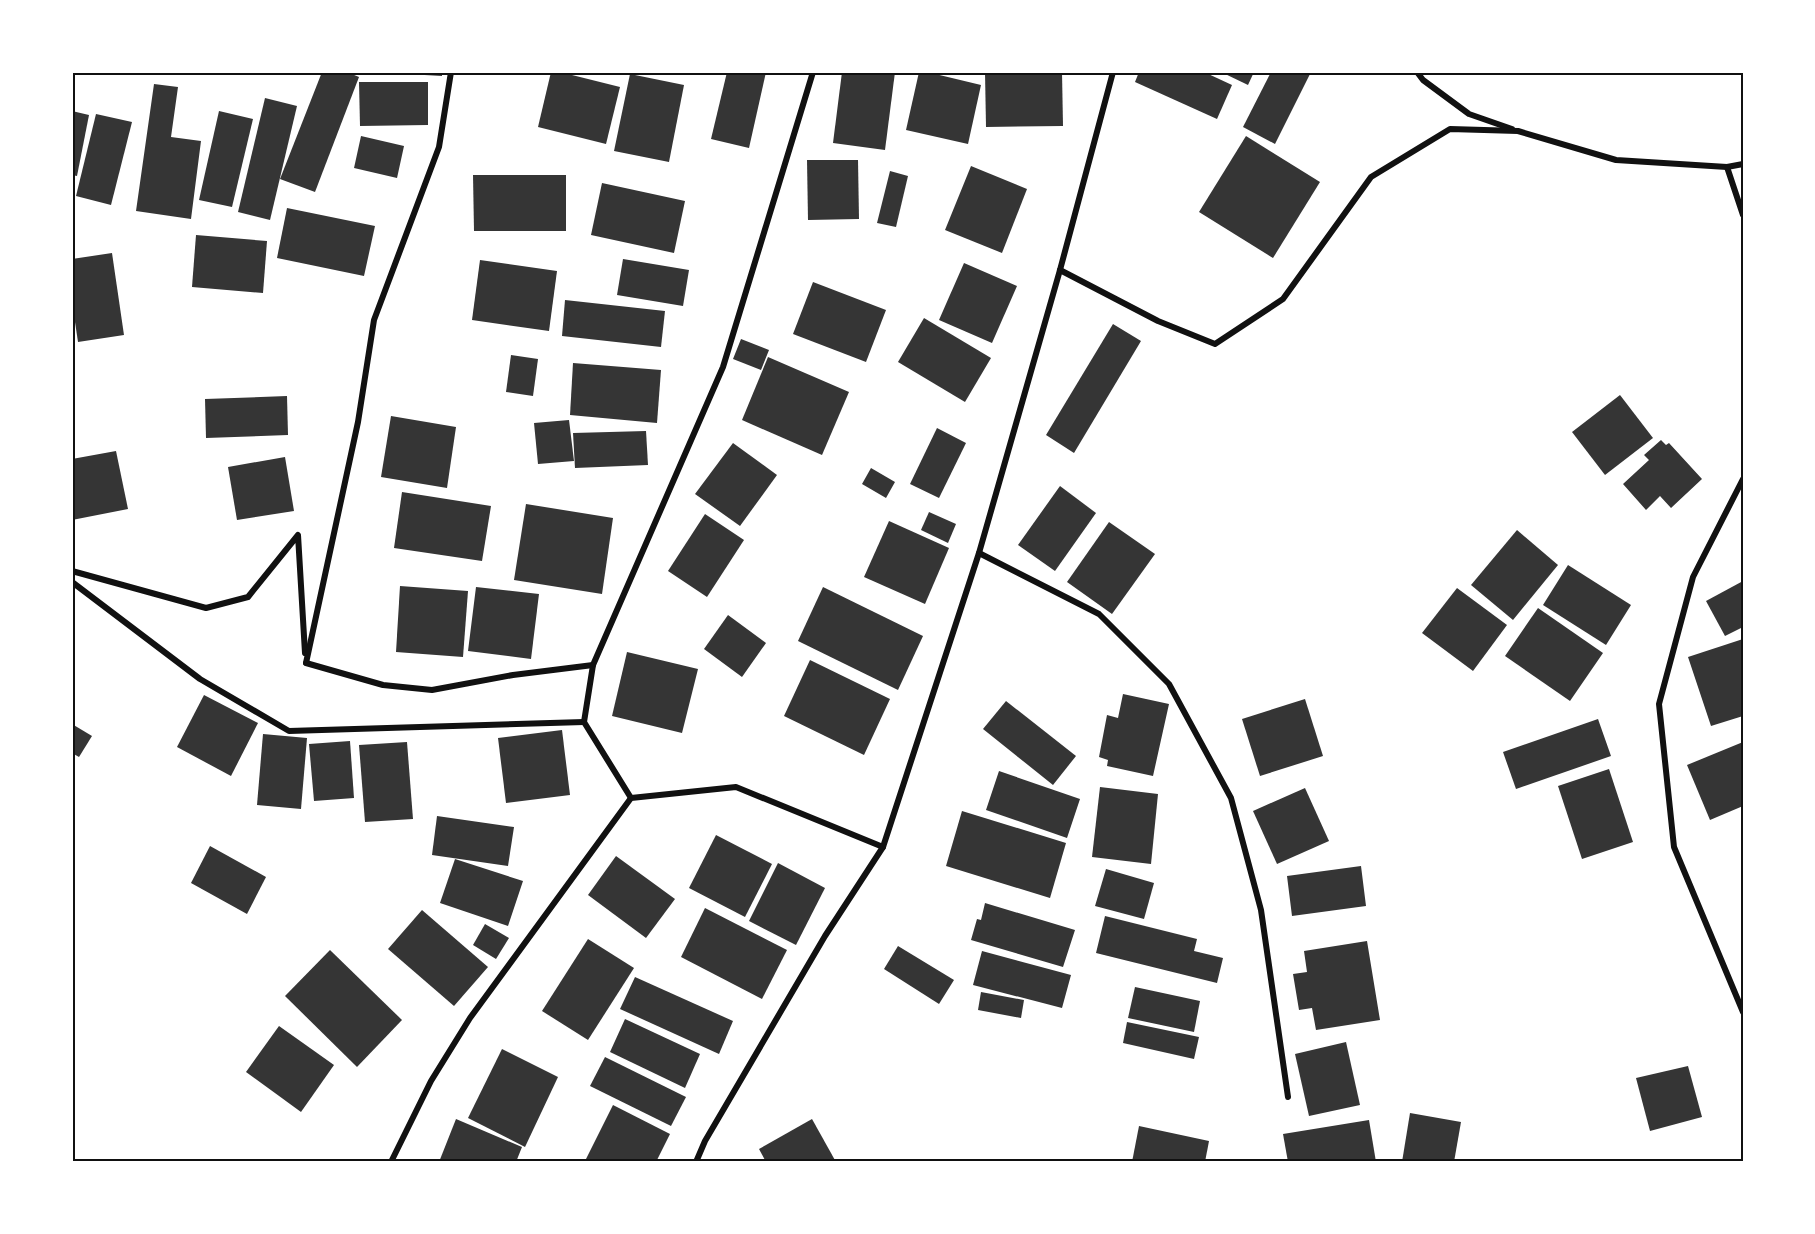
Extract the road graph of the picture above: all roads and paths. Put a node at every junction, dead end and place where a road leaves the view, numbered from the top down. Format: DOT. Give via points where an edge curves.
graph roads {
  1 [pos="451,72"];
  2 [pos="813,72"];
  3 [pos="1113,72"];
  4 [pos="1417,72"];
  5 [pos="1518,131"];
  6 [pos="1743,164"];
  7 [pos="1726,166"];
  8 [pos="1743,215"];
  9 [pos="1060,270"];
  10 [pos="1743,479"];
  11 [pos="979,553"];
  12 [pos="72,571"];
  13 [pos="72,582"];
  14 [pos="306,663"];
  15 [pos="593,665"];
  16 [pos="584,722"];
  17 [pos="631,798"];
  18 [pos="883,847"];
  19 [pos="1743,1012"];
  20 [pos="1288,1097"];
  21 [pos="391,1162"];
  22 [pos="696,1162"];
  1 -- 14 [label="street" via="439,147 374,320 358,422"];
  2 -- 15 [label="street" via="723,367"];
  3 -- 9 [label="street"];
  4 -- 5 [label="street" via="1469,114"];
  5 -- 7 [label="street" via="1616,160"];
  5 -- 9 [label="street" via="1450,129 1371,177 1283,299 1215,344 1158,321"];
  6 -- 7 [label="street"];
  7 -- 8 [label="street"];
  9 -- 11 [label="street"];
  10 -- 19 [label="street" via="1693,577 1659,704 1674,847"];
  11 -- 18 [label="street"];
  11 -- 20 [label="street" via="1100,614 1170,684 1231,798 1262,910"];
  12 -- 14 [label="street" via="206,608 248,597 298,535"];
  13 -- 16 [label="street" via="200,679 289,731"];
  14 -- 15 [label="street" via="383,685 432,690"];
  15 -- 16 [label="street"];
  16 -- 17 [label="street"];
  17 -- 18 [label="street" via="736,787"];
  17 -- 21 [label="street" via="470,1018 431,1082"];
  18 -- 22 [label="street" via="825,936"];
}
